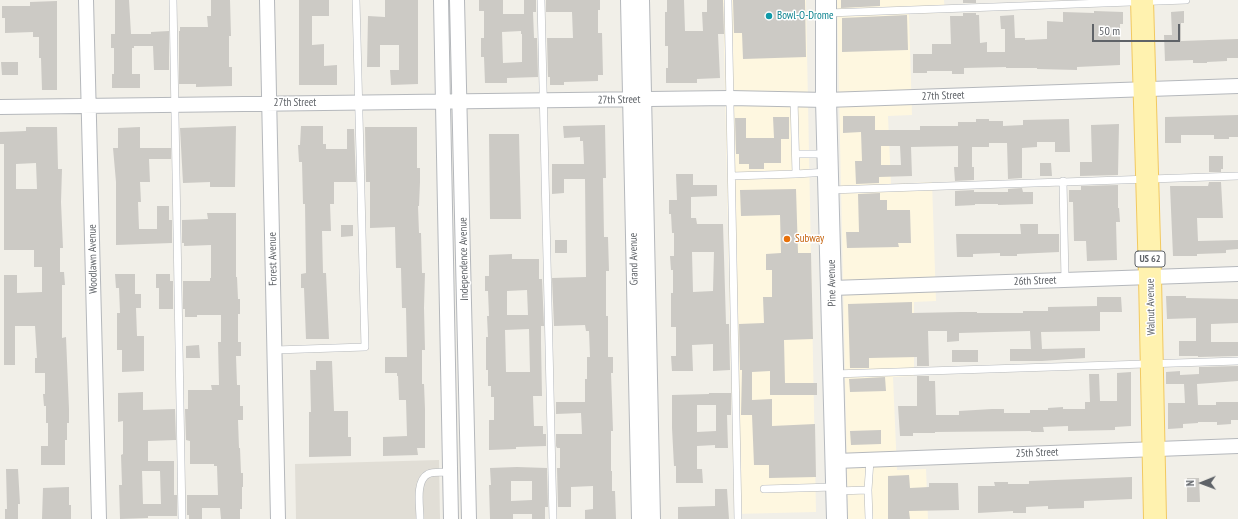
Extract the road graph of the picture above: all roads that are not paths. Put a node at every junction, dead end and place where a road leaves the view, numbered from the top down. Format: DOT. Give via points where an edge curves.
graph roads {
  1 [pos="86,0"];
  2 [pos="173,0"];
  3 [pos="268,0"];
  4 [pos="356,0"];
  5 [pos="441,0"];
  6 [pos="457,0"];
  7 [pos="541,0"];
  8 [pos="628,0"];
  9 [pos="642,0"];
  10 [pos="728,0"];
  11 [pos="1186,0"];
  12 [pos="1142,1"];
  13 [pos="826,6"];
  14 [pos="1238,86"];
  15 [pos="1145,90"];
  16 [pos="730,98"];
  17 [pos="638,99"];
  18 [pos="543,100"];
  19 [pos="794,100"];
  20 [pos="826,100"];
  21 [pos="460,101"];
  22 [pos="359,102"];
  23 [pos="442,102"];
  24 [pos="270,103"];
  25 [pos="175,104"];
  26 [pos="89,105"];
  27 [pos="0,107"];
  28 [pos="796,154"];
  29 [pos="829,172"];
  30 [pos="796,174"];
  31 [pos="732,176"];
  32 [pos="1238,176"];
  33 [pos="1146,179"];
  34 [pos="1063,182"];
  35 [pos="1238,274"];
  36 [pos="1150,277"];
  37 [pos="1065,280"];
  38 [pos="832,288"];
  39 [pos="642,303"];
  40 [pos="456,311"];
  41 [pos="275,350"];
  42 [pos="1238,361"];
  43 [pos="1151,364"];
  44 [pos="834,374"];
  45 [pos="1238,446"];
  46 [pos="1153,448"];
  47 [pos="870,460"];
  48 [pos="836,461"];
  49 [pos="450,472"];
  50 [pos="653,489"];
  51 [pos="764,489"];
  52 [pos="837,489"];
  53 [pos="460,490"];
  54 [pos="638,490"];
  55 [pos="868,490"];
  56 [pos="99,519"];
  57 [pos="182,519"];
  58 [pos="278,519"];
  59 [pos="420,519"];
  60 [pos="451,519"];
  61 [pos="470,519"];
  62 [pos="553,519"];
  63 [pos="639,519"];
  64 [pos="654,519"];
  65 [pos="738,519"];
  66 [pos="837,519"];
  67 [pos="869,519"];
  68 [pos="1155,519"];
  1 -- 26 [label="street, Woodlawn Avenue"];
  2 -- 25 [label="lane"];
  3 -- 24 [label="street, Forest Avenue"];
  4 -- 22 [label="lane"];
  5 -- 23 [label="street, Independence Avenue"];
  6 -- 21 [label="street, Independence Avenue"];
  7 -- 18 [label="lane"];
  8 -- 17 [label="street, Grand Avenue"];
  9 -- 17 [label="street"];
  10 -- 16 [label="lane"];
  11 -- 12 [label="lane"];
  12 -- 13 [label="lane"];
  12 -- 15 [label="main road, Walnut Avenue / US 62"];
  13 -- 20 [label="main road, Pine Avenue"];
  14 -- 15 [label="street, 27th Street"];
  15 -- 20 [label="street, 27th Street"];
  15 -- 33 [label="main road, Walnut Avenue / US 62"];
  16 -- 17 [label="street, 27th Street"];
  16 -- 19 [label="street, 27th Street"];
  16 -- 31 [label="lane"];
  17 -- 18 [label="street, 27th Street"];
  17 -- 39 [label="street, Grand Avenue"];
  18 -- 21 [label="street, 27th Street"];
  18 -- 62 [label="lane"];
  19 -- 20 [label="street, 27th Street"];
  19 -- 28 [label="lane"];
  20 -- 29 [label="main road, Pine Avenue"];
  21 -- 23 [label="street, 27th Street"];
  21 -- 40 [label="street, Independence Avenue"];
  22 -- 23 [label="street, 27th Street"];
  22 -- 24 [label="street, 27th Street"];
  22 -- 41 [label="lane" via="365,347"];
  23 -- 40 [label="street, Independence Avenue"];
  24 -- 25 [label="street, 27th Street"];
  24 -- 41 [label="street, Forest Avenue"];
  25 -- 26 [label="street, 27th Street"];
  25 -- 57 [label="lane"];
  26 -- 27 [label="street, 27th Street"];
  26 -- 56 [label="street, Woodlawn Avenue"];
  28 -- 29 [label="lane"];
  28 -- 30 [label="lane"];
  29 -- 30 [label="lane"];
  29 -- 34 [label="lane"];
  29 -- 38 [label="main road, Pine Avenue"];
  30 -- 31 [label="lane"];
  31 -- 65 [label="lane"];
  32 -- 33 [label="lane"];
  33 -- 34 [label="lane"];
  33 -- 36 [label="main road, Walnut Avenue / US 62"];
  34 -- 37 [label="lane"];
  35 -- 36 [label="street, 26th Street"];
  36 -- 37 [label="street, 26th Street"];
  36 -- 43 [label="main road, Walnut Avenue / US 62"];
  37 -- 38 [label="street, 26th Street"];
  38 -- 44 [label="main road, Pine Avenue"];
  39 -- 50 [label="street"];
  39 -- 54 [label="street, Grand Avenue"];
  40 -- 49 [label="street, Independence Avenue"];
  40 -- 53 [label="street, Independence Avenue"];
  41 -- 58 [label="street, Forest Avenue"];
  42 -- 43 [label="lane"];
  43 -- 44 [label="lane"];
  43 -- 46 [label="main road, Walnut Avenue / US 62"];
  44 -- 48 [label="main road, Pine Avenue"];
  45 -- 46 [label="street, 25th Street"];
  46 -- 47 [label="street, 25th Street"];
  46 -- 68 [label="main road, Walnut Avenue / US 62"];
  47 -- 48 [label="street, 25th Street"];
  47 -- 55 [label="lane"];
  48 -- 52 [label="main road, Pine Avenue"];
  49 -- 53 [label="street, Independence Avenue"];
  49 -- 59 [label="lane" via="429,473 423,478 420,490"];
  50 -- 54 [label="lane"];
  50 -- 64 [label="street"];
  51 -- 52 [label="lane"];
  52 -- 55 [label="lane"];
  52 -- 66 [label="main road, Pine Avenue"];
  53 -- 60 [label="street, Independence Avenue"];
  53 -- 61 [label="street, Independence Avenue"];
  54 -- 63 [label="street, Grand Avenue"];
  55 -- 67 [label="lane"];
}
